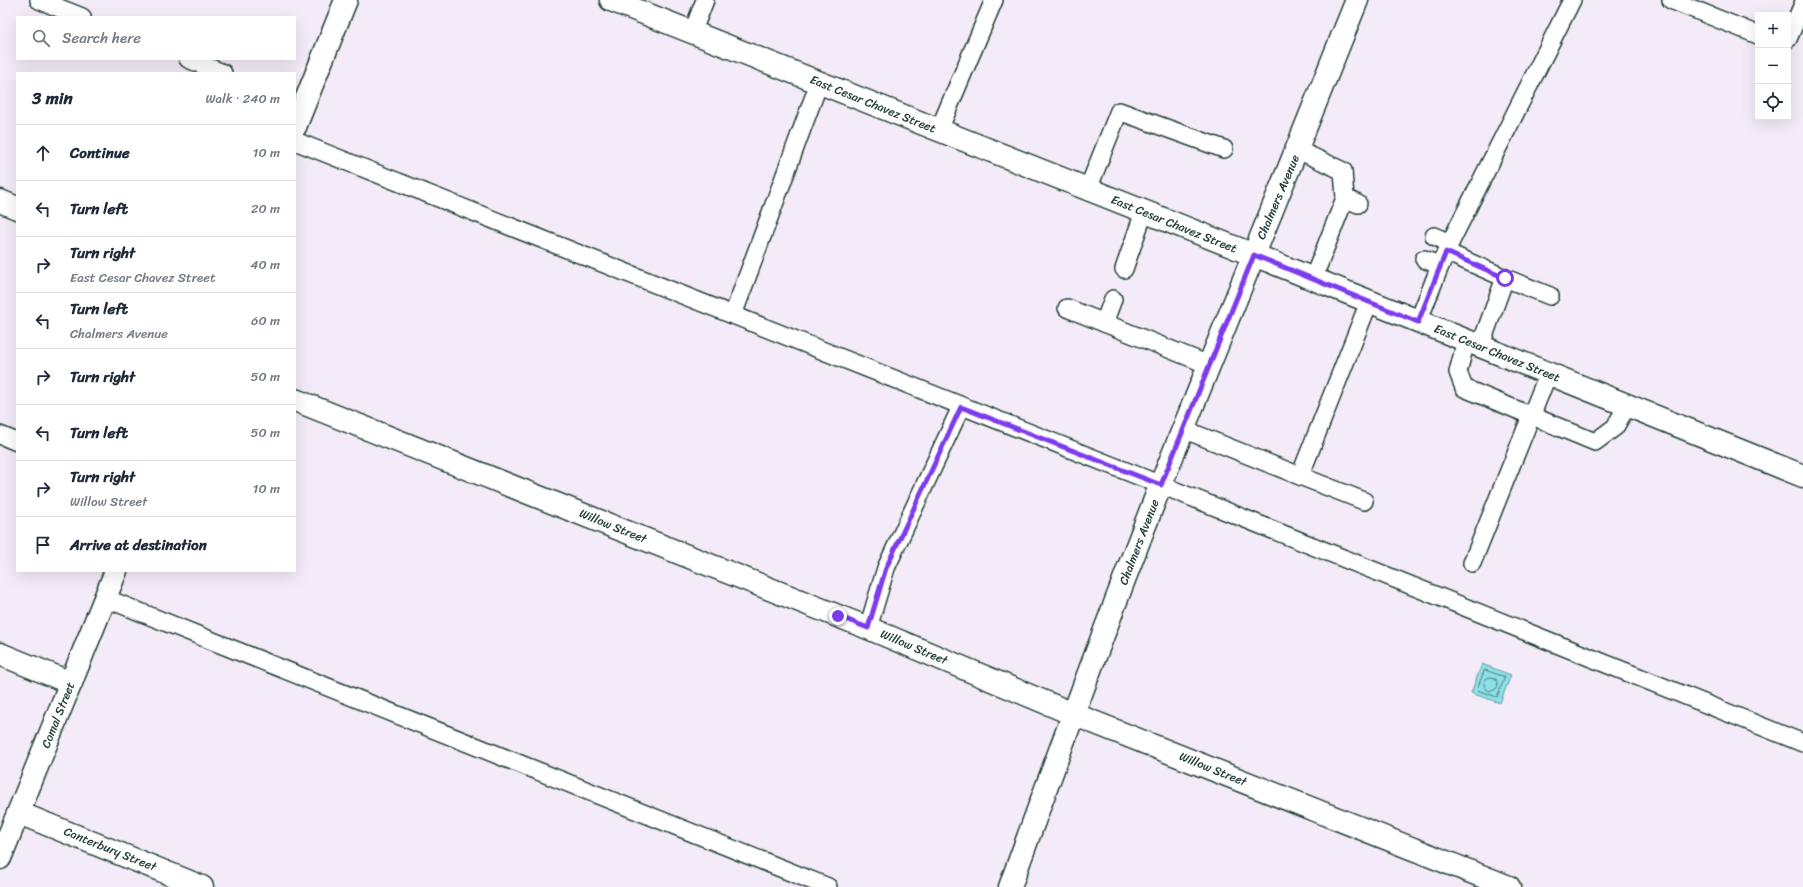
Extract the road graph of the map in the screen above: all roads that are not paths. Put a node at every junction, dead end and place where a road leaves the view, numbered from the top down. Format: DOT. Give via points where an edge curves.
graph roads {
  1 [pos="39,0"];
  2 [pos="346,0"];
  3 [pos="611,0"];
  4 [pos="705,0"];
  5 [pos="994,0"];
  6 [pos="1357,0"];
  7 [pos="1572,0"];
  8 [pos="1671,0"];
  9 [pos="1803,4"];
  10 [pos="79,16"];
  11 [pos="1791,32"];
  12 [pos="692,33"];
  13 [pos="1755,34"];
  14 [pos="190,60"];
  15 [pos="220,72"];
  16 [pos="819,83"];
  17 [pos="299,103"];
  18 [pos="296,121"];
  19 [pos="939,130"];
  20 [pos="296,141"];
  21 [pos="1224,149"];
  22 [pos="1298,150"];
  23 [pos="1088,189"];
  24 [pos="0,201"];
  25 [pos="16,208"];
  26 [pos="1144,212"];
  27 [pos="1434,236"];
  28 [pos="1445,254"];
  29 [pos="1254,255"];
  30 [pos="1424,259"];
  31 [pos="1124,269"];
  32 [pos="1505,278"];
  33 [pos="1313,279"];
  34 [pos="1550,296"];
  35 [pos="1113,299"];
  36 [pos="1369,302"];
  37 [pos="1067,308"];
  38 [pos="733,315"];
  39 [pos="1418,322"];
  40 [pos="1104,323"];
  41 [pos="1473,344"];
  42 [pos="1209,365"];
  43 [pos="1548,374"];
  44 [pos="296,400"];
  45 [pos="1627,406"];
  46 [pos="961,407"];
  47 [pos="1531,416"];
  48 [pos="1183,429"];
  49 [pos="0,436"];
  50 [pos="16,442"];
  51 [pos="1300,476"];
  52 [pos="1803,476"];
  53 [pos="1161,485"];
  54 [pos="1364,501"];
  55 [pos="1472,563"];
  56 [pos="116,572"];
  57 [pos="105,598"];
  58 [pos="868,628"];
  59 [pos="0,654"];
  60 [pos="71,683"];
  61 [pos="1073,714"];
  62 [pos="1803,743"];
  63 [pos="19,812"];
  64 [pos="0,858"];
  65 [pos="202,887"];
  66 [pos="828,887"];
  67 [pos="1010,887"];
  68 [pos="1509,887"];
  1 -- 10 [label="lane"];
  2 -- 17 [label="street"];
  3 -- 12 [label="street, East Cesar Chavez Street"];
  4 -- 12 [label="lane"];
  5 -- 19 [label="lane"];
  6 -- 22 [label="street, Chalmers Avenue"];
  7 -- 28 [label="lane"];
  8 -- 13 [label="lane"];
  9 -- 11 [label="lane"];
  12 -- 16 [label="street, East Cesar Chavez Street"];
  14 -- 15 [label="lane"];
  16 -- 19 [label="street, East Cesar Chavez Street"];
  16 -- 38 [label="lane"];
  17 -- 18 [label="street"];
  19 -- 23 [label="street, East Cesar Chavez Street"];
  20 -- 38 [label="lane"];
  21 -- 23 [label="lane" via="1119,111"];
  22 -- 29 [label="street, Chalmers Avenue"];
  22 -- 33 [label="lane" via="1343,171 1351,201"];
  23 -- 26 [label="street, East Cesar Chavez Street"];
  24 -- 25 [label="street"];
  26 -- 29 [label="street, East Cesar Chavez Street"];
  26 -- 31 [label="lane"];
  27 -- 28 [label="lane"];
  28 -- 30 [label="lane"];
  28 -- 32 [label="lane"];
  28 -- 39 [label="lane"];
  29 -- 33 [label="street, East Cesar Chavez Street"];
  29 -- 42 [label="street, Chalmers Avenue"];
  32 -- 34 [label="lane"];
  32 -- 41 [label="lane"];
  33 -- 36 [label="street, East Cesar Chavez Street"];
  35 -- 40 [label="lane"];
  36 -- 39 [label="street, East Cesar Chavez Street"];
  36 -- 51 [label="lane"];
  37 -- 40 [label="lane"];
  38 -- 46 [label="lane"];
  39 -- 41 [label="street, East Cesar Chavez Street"];
  40 -- 42 [label="lane"];
  41 -- 43 [label="street, East Cesar Chavez Street"];
  41 -- 47 [label="lane" via="1458,372 1464,388"];
  42 -- 48 [label="street, Chalmers Avenue"];
  43 -- 45 [label="street, East Cesar Chavez Street"];
  43 -- 47 [label="lane"];
  44 -- 58 [label="street, Willow Street"];
  45 -- 47 [label="lane" via="1615,427 1595,442"];
  45 -- 52 [label="street, East Cesar Chavez Street"];
  46 -- 53 [label="lane"];
  46 -- 58 [label="lane" via="886,568"];
  47 -- 55 [label="lane"];
  48 -- 51 [label="lane"];
  48 -- 53 [label="street, Chalmers Avenue"];
  49 -- 50 [label="lane"];
  51 -- 54 [label="lane"];
  53 -- 61 [label="street, Chalmers Avenue"];
  53 -- 62 [label="lane"];
  56 -- 57 [label="street, Comal Street"];
  57 -- 60 [label="street, Comal Street"];
  57 -- 66 [label="lane"];
  58 -- 61 [label="street, Willow Street"];
  59 -- 60 [label="street"];
  60 -- 63 [label="street, Comal Street"];
  61 -- 67 [label="street, Chalmers Avenue"];
  61 -- 68 [label="street, Willow Street"];
  63 -- 64 [label="street, Comal Street"];
  63 -- 65 [label="street, Canterbury Street"];
}
